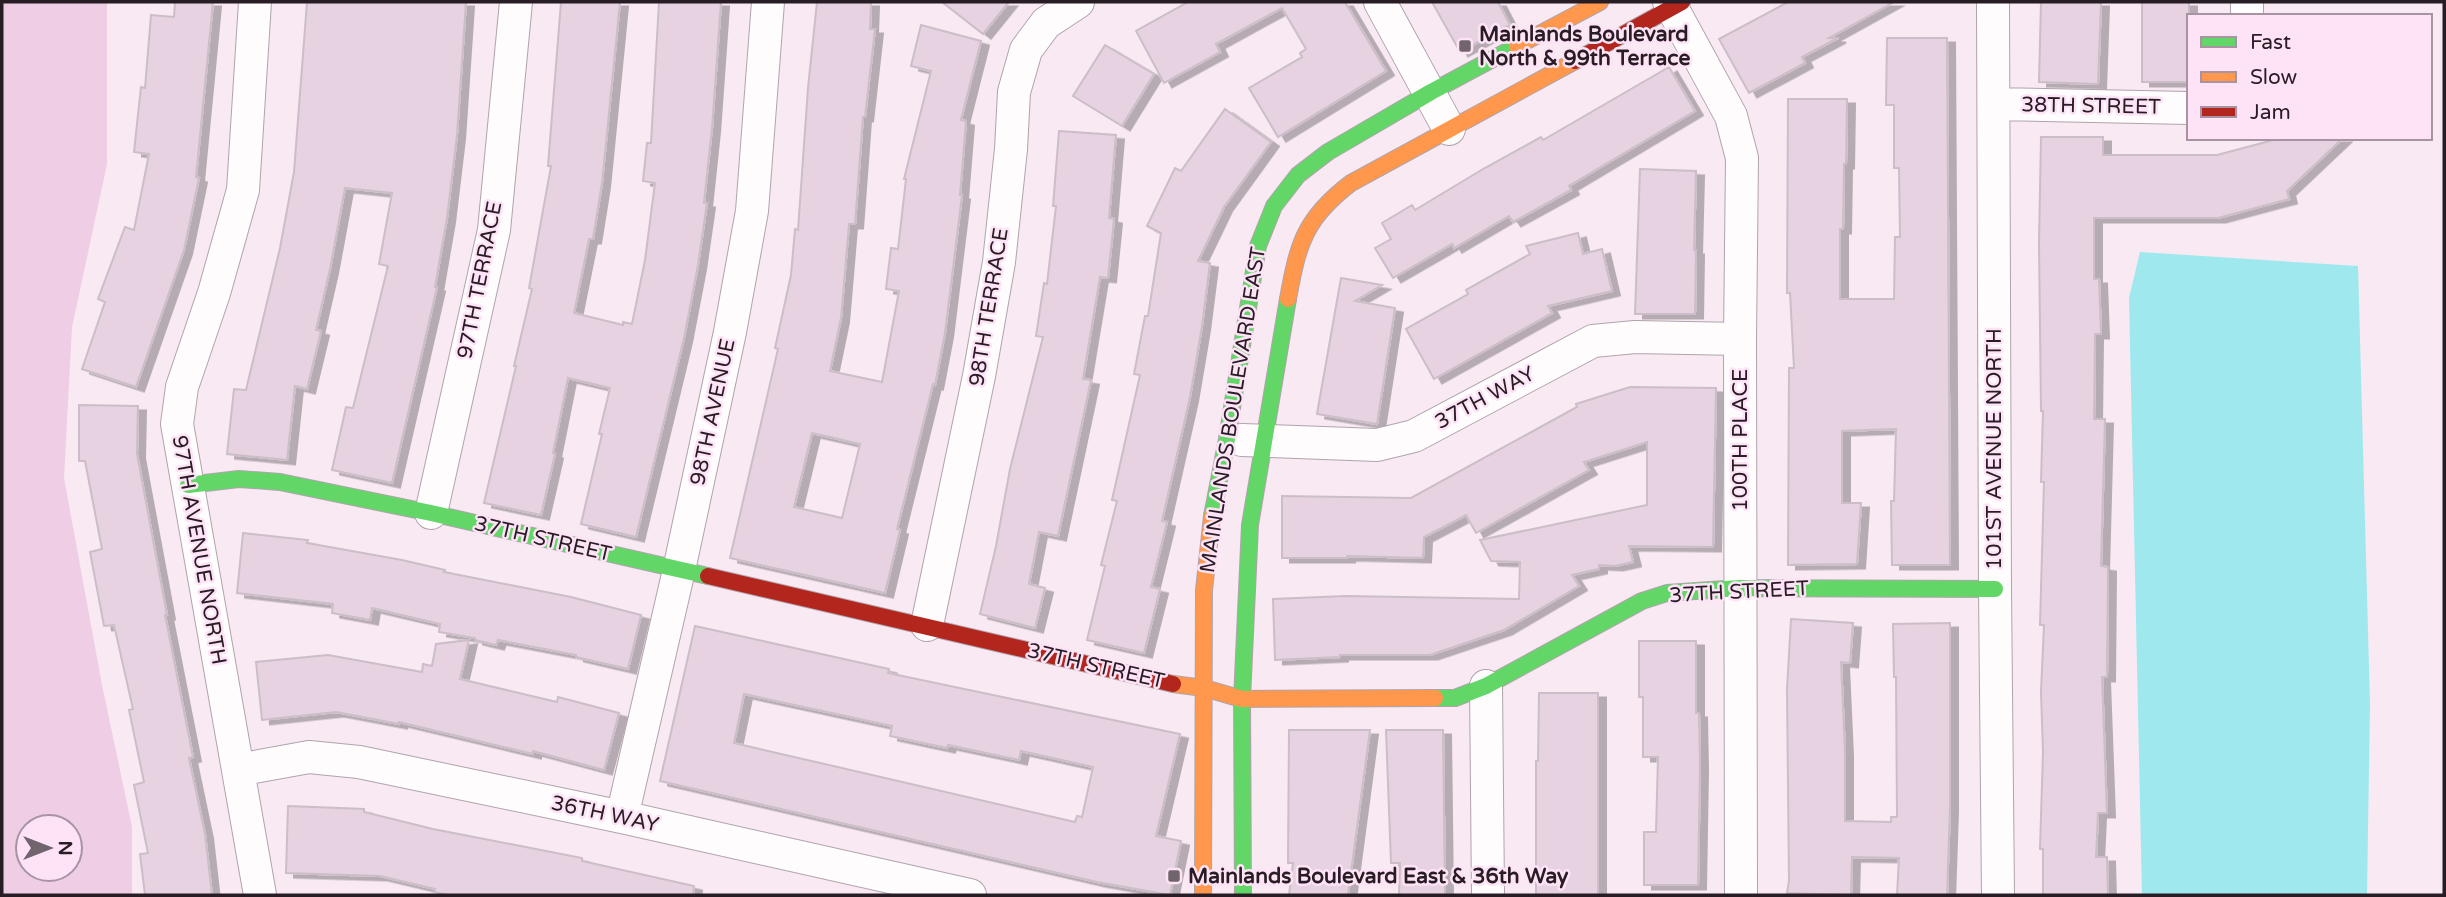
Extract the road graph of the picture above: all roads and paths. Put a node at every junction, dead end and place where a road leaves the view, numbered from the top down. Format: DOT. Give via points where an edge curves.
graph roads {
  1 [pos="255,2"];
  2 [pos="516,2"];
  3 [pos="768,2"];
  4 [pos="1380,2"];
  5 [pos="1600,2"];
  6 [pos="1993,2"];
  7 [pos="1074,4"];
  8 [pos="1674,4"];
  9 [pos="1431,92"];
  10 [pos="1994,104"];
  11 [pos="2187,108"];
  12 [pos="1449,130"];
  13 [pos="1740,339"];
  14 [pos="1227,439"];
  15 [pos="1263,442"];
  16 [pos="188,485"];
  17 [pos="430,513"];
  18 [pos="679,570"];
  19 [pos="1740,588"];
  20 [pos="1995,589"];
  21 [pos="927,625"];
  22 [pos="1486,686"];
  23 [pos="1204,688"];
  24 [pos="1242,699"];
  25 [pos="238,770"];
  26 [pos="622,817"];
  27 [pos="260,895"];
  28 [pos="970,895"];
  29 [pos="1203,895"];
  30 [pos="1243,895"];
  31 [pos="1488,895"];
  32 [pos="1741,895"];
  33 [pos="1998,895"];
  1 -- 16 [label="street, 97TH AVENUE NORTH" via="243,190 182,387 177,424"];
  2 -- 17 [label="street, 97TH TERRACE" via="494,230"];
  3 -- 18 [label="street, 98TH AVENUE" via="752,211"];
  4 -- 9 [label="street"];
  5 -- 9 [label="street, MAINLANDS BOULEVARD EAST"];
  6 -- 10 [label="street, 101ST AVENUE NORTH"];
  7 -- 21 [label="street, 98TH TERRACE" via="1046,23 1026,50 1014,92 999,261"];
  8 -- 12 [label="street"];
  8 -- 13 [label="street, 100TH PLACE" via="1731,116 1742,158"];
  9 -- 12 [label="street"];
  9 -- 14 [label="street, MAINLANDS BOULEVARD EAST" via="1328,152 1298,175 1274,206 1258,246"];
  10 -- 11 [label="street, 38TH STREET"];
  10 -- 20 [label="street, 101ST AVENUE NORTH"];
  12 -- 15 [label="street" via="1351,183 1311,220 1299,246"];
  13 -- 15 [label="street, 37TH WAY" via="1593,341 1415,436 1377,445"];
  13 -- 19 [label="street, 100TH PLACE"];
  14 -- 15 [label="street, 37TH WAY"];
  14 -- 23 [label="street, MAINLANDS BOULEVARD EAST" via="1203,590"];
  15 -- 24 [label="street" via="1250,525"];
  16 -- 17 [label="street, 37TH STREET" via="239,479 280,482"];
  16 -- 25 [label="street, 97TH AVENUE NORTH"];
  17 -- 18 [label="street, 37TH STREET"];
  18 -- 21 [label="street, 37TH STREET"];
  18 -- 26 [label="street, 98TH AVENUE"];
  19 -- 20 [label="street, 37TH STREET"];
  19 -- 22 [label="street, 37TH STREET" via="1667,593 1642,601"];
  19 -- 32 [label="street, 100TH PLACE"];
  20 -- 33 [label="street, 101ST AVENUE NORTH"];
  21 -- 23 [label="street, 37TH STREET" via="1164,683"];
  22 -- 24 [label="street, 37TH STREET" via="1455,698"];
  22 -- 31 [label="street"];
  23 -- 24 [label="street, 37TH STREET"];
  23 -- 29 [label="street, MAINLANDS BOULEVARD EAST"];
  24 -- 30 [label="street"];
  25 -- 26 [label="street, 36TH WAY" via="309,757 359,762"];
  25 -- 27 [label="street, 97TH AVENUE NORTH"];
  26 -- 28 [label="street, 36TH WAY"];
}
